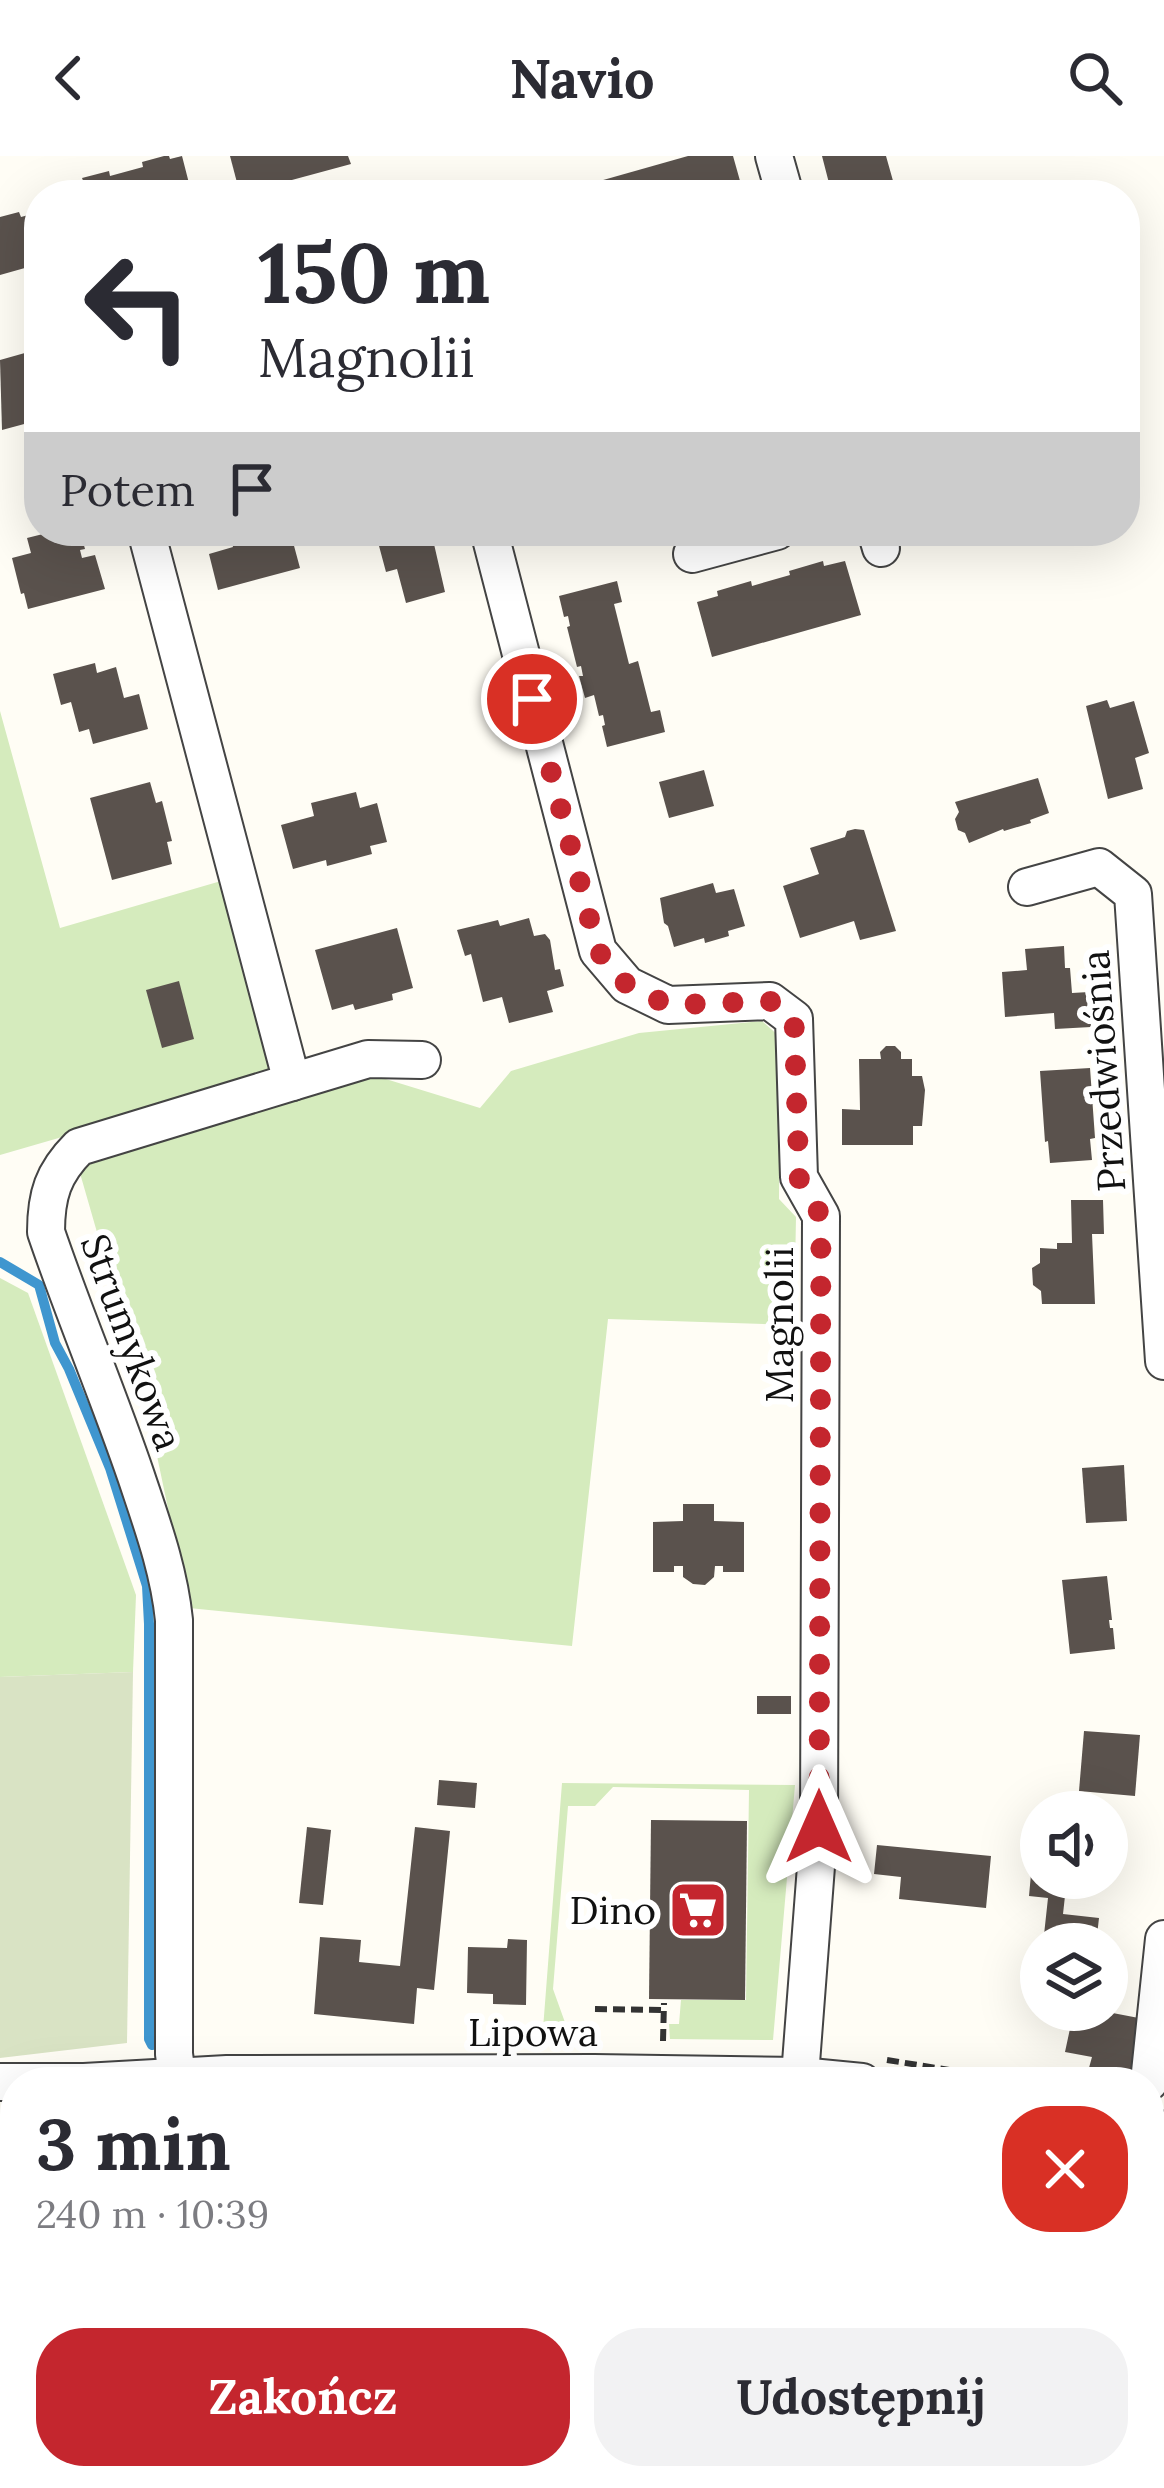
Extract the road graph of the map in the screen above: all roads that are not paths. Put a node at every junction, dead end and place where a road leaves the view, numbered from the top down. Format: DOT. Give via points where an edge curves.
graph roads {
  1 [pos="150,546"];
  2 [pos="493,546"];
  3 [pos="722,546"];
  4 [pos="692,554"];
  5 [pos="1027,886"];
  6 [pos="422,1060"];
  7 [pos="292,1082"];
  8 [pos="1164,1360"];
  9 [pos="1164,1939"];
  10 [pos="175,2067"];
  11 [pos="801,2067"];
  12 [pos="1151,2067"];
  1 -- 7 [label="street"];
  2 -- 11 [label="street, Magnolii" via="598,951 627,985 668,1005 770,1001 794,1019 799,1178 821,1216 819,1827"];
  3 -- 4 [label="street"];
  5 -- 8 [label="street, Przedwiośnia" via="1099,867 1133,894"];
  6 -- 7 [label="street, Strumykowa" via="368,1059"];
  7 -- 10 [label="street, Strumykowa" via="80,1147 61,1165 46,1208 46,1232 171,1590"];
  9 -- 12 [label="street"];
}
